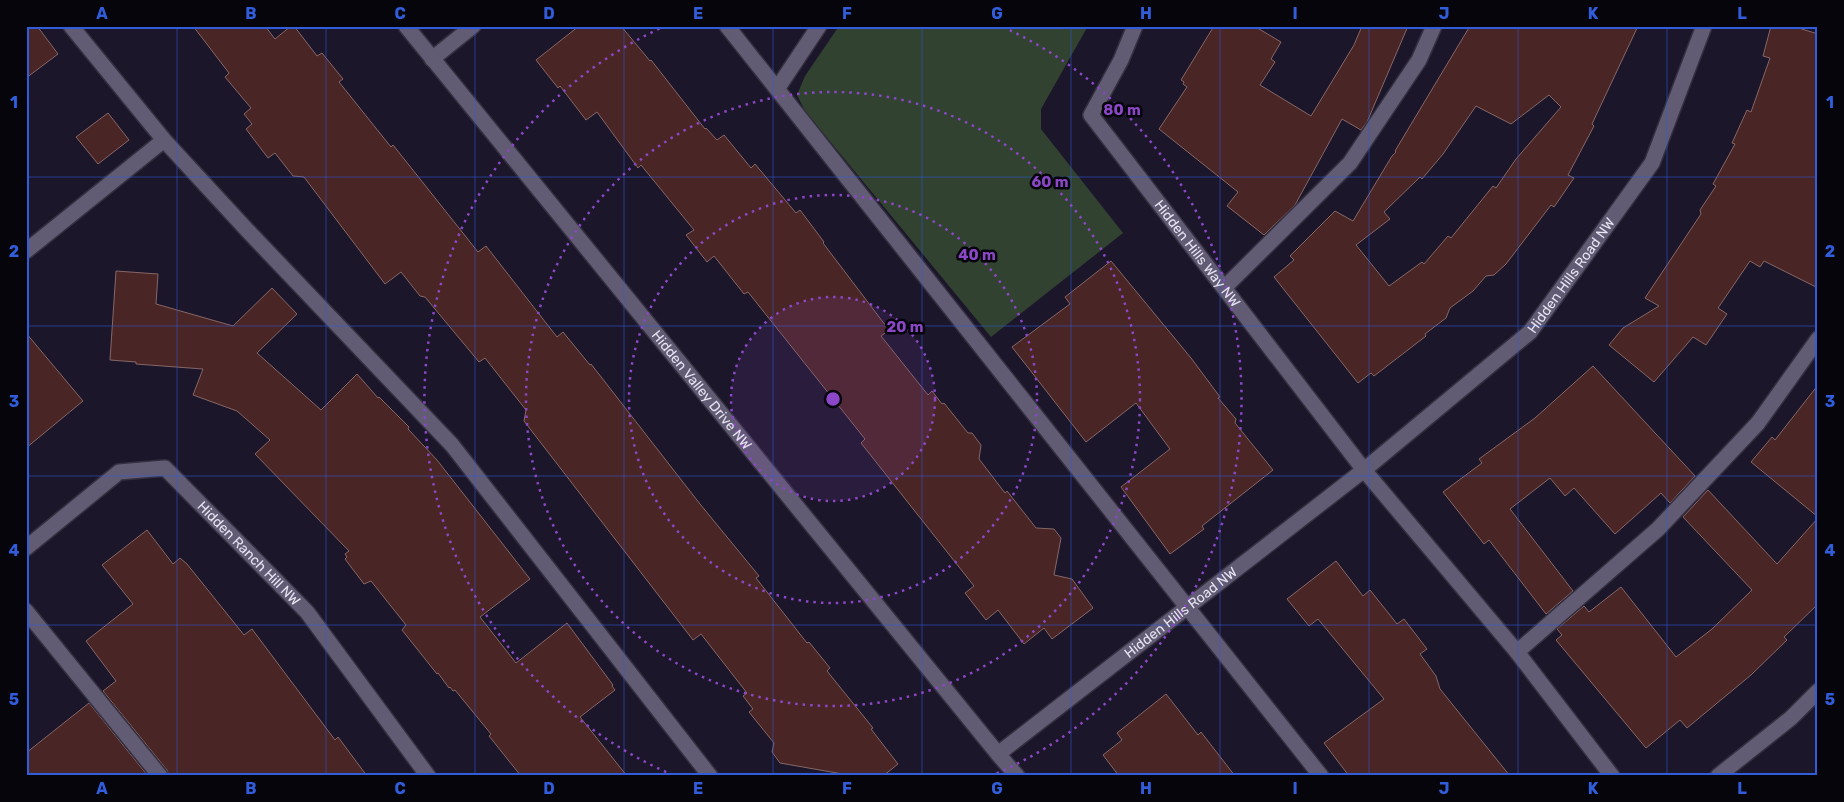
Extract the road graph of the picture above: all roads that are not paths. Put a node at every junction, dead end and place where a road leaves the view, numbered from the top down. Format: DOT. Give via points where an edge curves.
graph roads {
  1 [pos="71,26"];
  2 [pos="406,26"];
  3 [pos="473,26"];
  4 [pos="727,26"];
  5 [pos="819,26"];
  6 [pos="1135,26"];
  7 [pos="1434,26"];
  8 [pos="1704,26"];
  9 [pos="432,59"];
  10 [pos="777,89"];
  11 [pos="164,140"];
  12 [pos="26,251"];
  13 [pos="1225,288"];
  14 [pos="1818,339"];
  15 [pos="1364,470"];
  16 [pos="26,548"];
  17 [pos="1188,606"];
  18 [pos="26,611"];
  19 [pos="1517,652"];
  20 [pos="1818,691"];
  21 [pos="998,754"];
  22 [pos="160,776"];
  23 [pos="428,776"];
  24 [pos="710,776"];
  25 [pos="1010,776"];
  26 [pos="1017,776"];
  27 [pos="1321,776"];
  28 [pos="1612,776"];
  29 [pos="1718,776"];
  1 -- 11 [label="street"];
  2 -- 9 [label="street, Hidden Valley Drive NW"];
  3 -- 9 [label="street"];
  4 -- 10 [label="street"];
  5 -- 10 [label="street"];
  6 -- 13 [label="street, Hidden Hills Way NW" via="1121,60 1091,115"];
  7 -- 13 [label="street" via="1419,60 1350,164"];
  8 -- 15 [label="street, Hidden Hills Road NW" via="1652,163 1530,332"];
  9 -- 21 [label="street, Hidden Valley Drive NW"];
  10 -- 17 [label="street"];
  11 -- 12 [label="street"];
  11 -- 24 [label="street" via="452,445"];
  13 -- 15 [label="street, Hidden Hills Way NW"];
  14 -- 19 [label="street" via="1758,423 1658,529"];
  15 -- 17 [label="street, Hidden Hills Road NW"];
  15 -- 19 [label="street"];
  16 -- 23 [label="street, Hidden Ranch Hill NW" via="119,472 165,468 307,612"];
  17 -- 21 [label="street, Hidden Hills Road NW"];
  17 -- 27 [label="street"];
  18 -- 22 [label="street"];
  19 -- 28 [label="street"];
  20 -- 29 [label="street" via="1791,718"];
  21 -- 25 [label="street, Hidden Valley Drive NW"];
  21 -- 26 [label="street, Hidden Valley Drive NW"];
}
